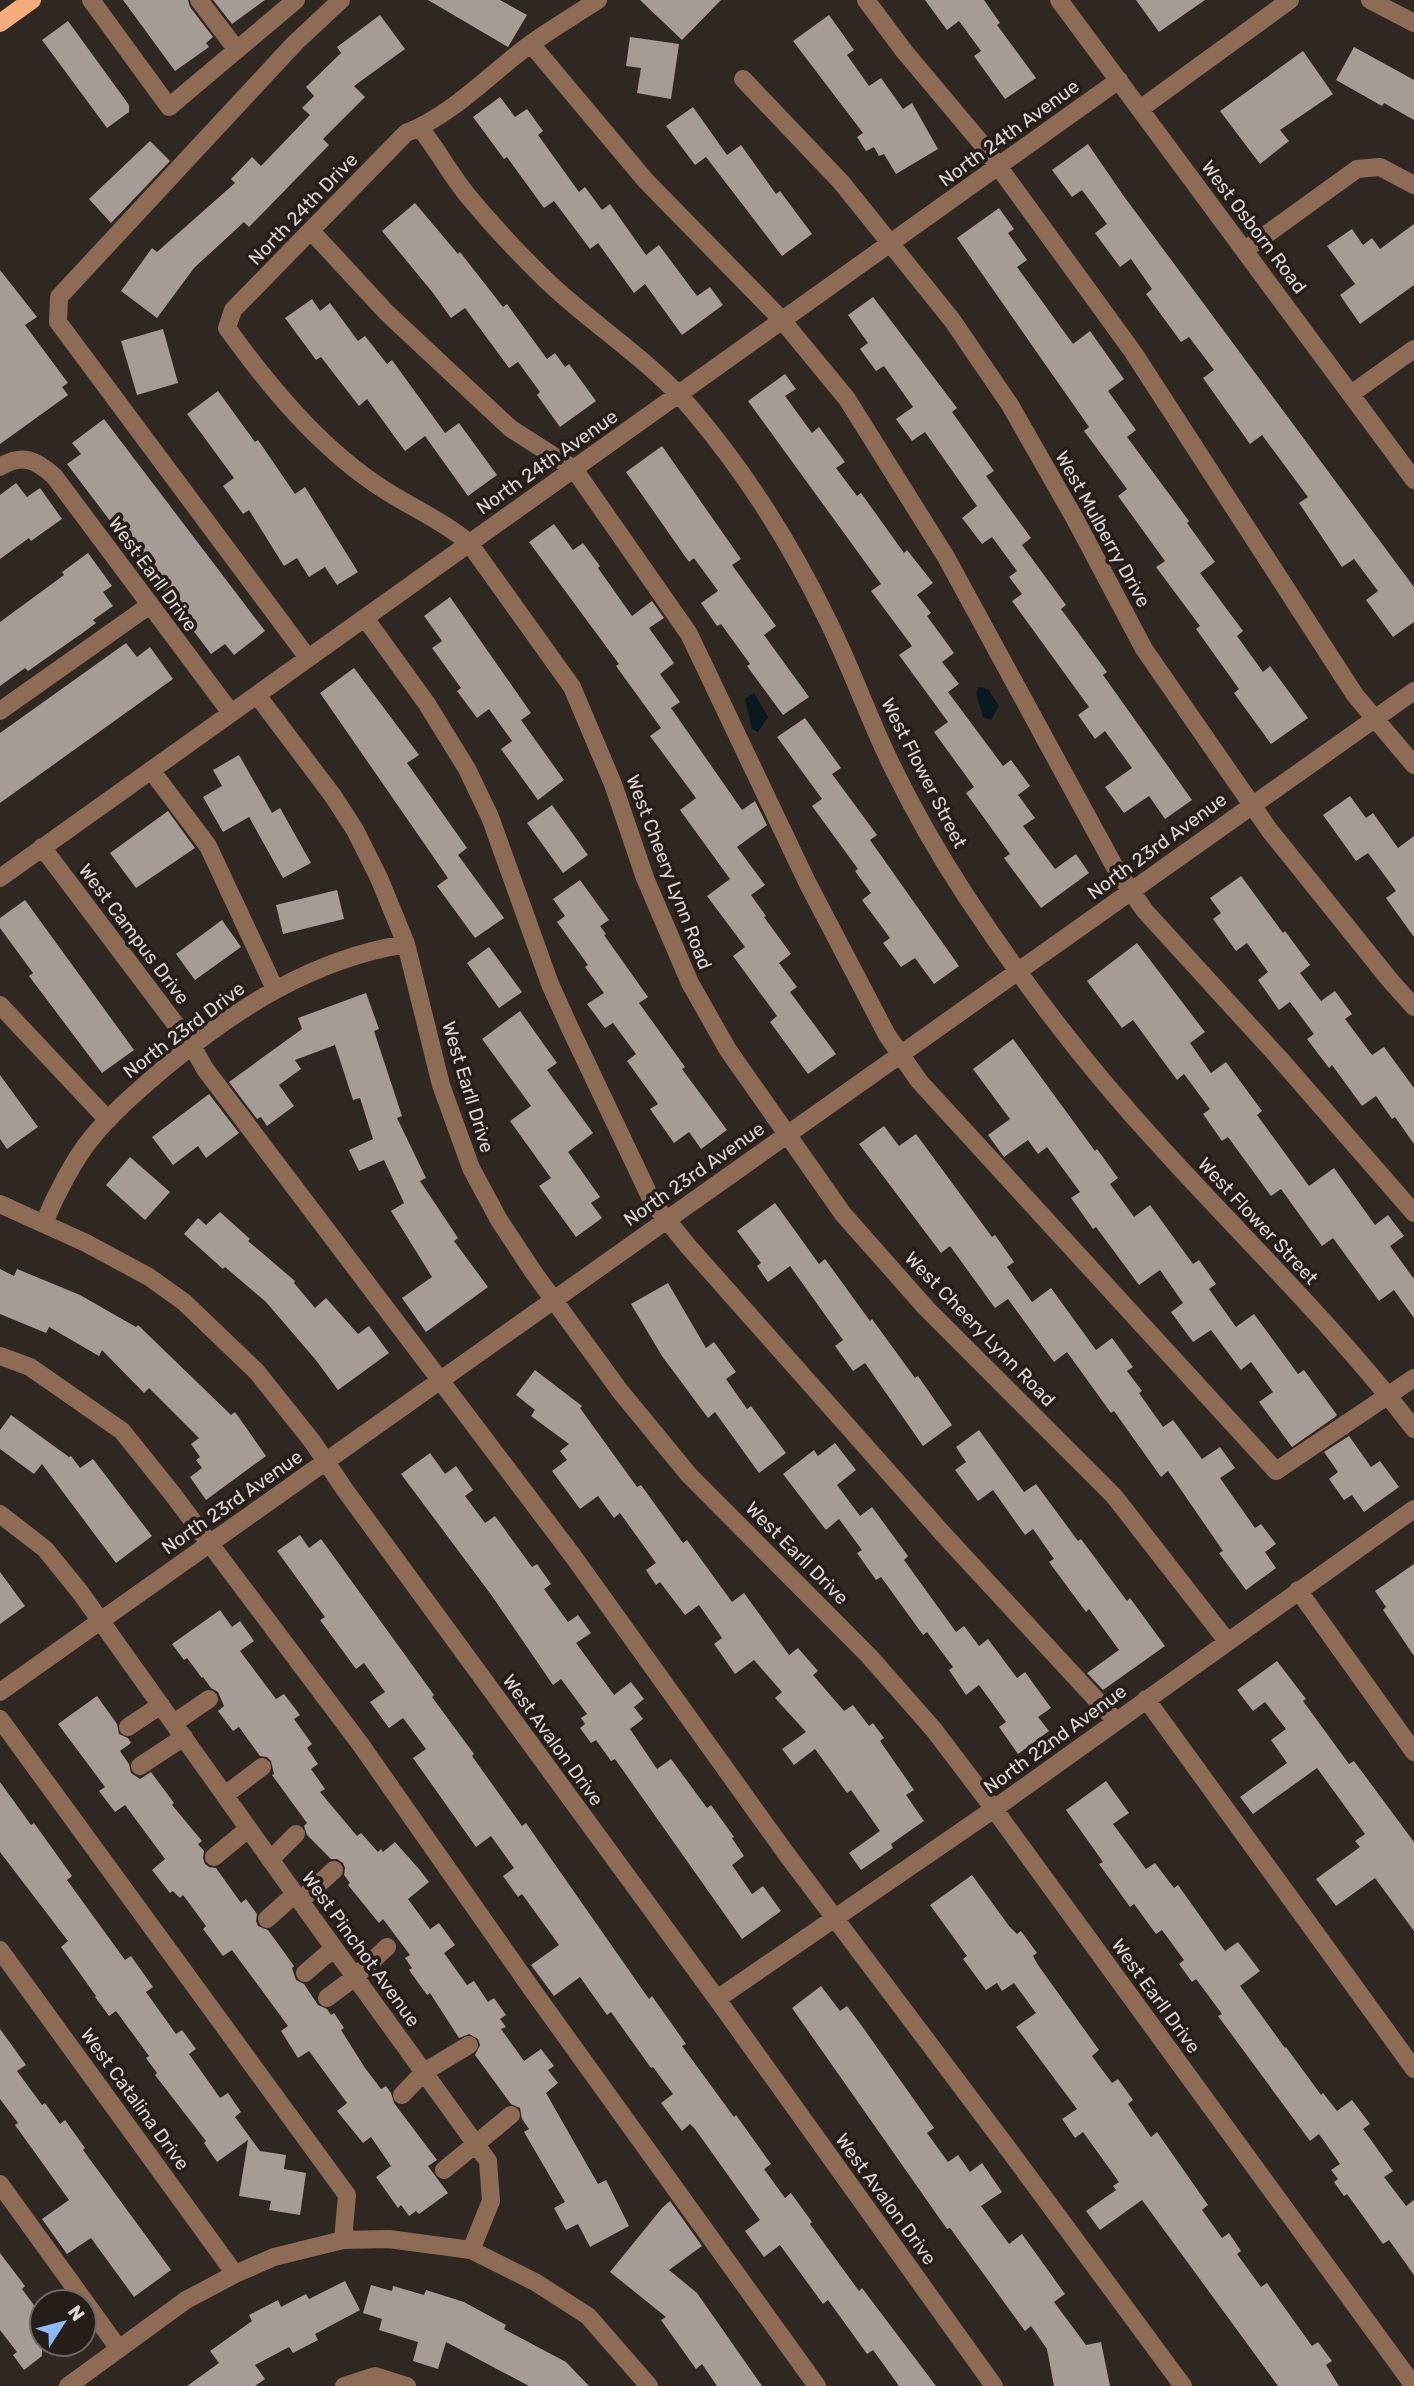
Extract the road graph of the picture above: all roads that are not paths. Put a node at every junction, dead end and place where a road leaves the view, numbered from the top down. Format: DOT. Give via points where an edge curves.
graph roads {
  1 [pos="32,0"];
  2 [pos="92,0"];
  3 [pos="199,0"];
  4 [pos="296,0"];
  5 [pos="341,0"];
  6 [pos="598,0"];
  7 [pos="866,0"];
  8 [pos="1059,0"];
  9 [pos="1290,0"];
  10 [pos="1370,0"];
  11 [pos="0,23"];
  12 [pos="1414,23"];
  13 [pos="530,44"];
  14 [pos="237,50"];
  15 [pos="743,79"];
  16 [pos="1119,80"];
  17 [pos="1140,109"];
  18 [pos="420,128"];
  19 [pos="999,167"];
  20 [pos="1414,185"];
  21 [pos="312,232"];
  22 [pos="891,243"];
  23 [pos="1245,250"];
  24 [pos="782,320"];
  25 [pos="227,328"];
  26 [pos="1414,349"];
  27 [pos="678,394"];
  28 [pos="1351,394"];
  29 [pos="0,467"];
  30 [pos="574,469"];
  31 [pos="1414,480"];
  32 [pos="469,544"];
  33 [pos="150,605"];
  34 [pos="365,618"];
  35 [pos="308,658"];
  36 [pos="1414,691"];
  37 [pos="257,695"];
  38 [pos="0,711"];
  39 [pos="231,713"];
  40 [pos="1374,718"];
  41 [pos="1414,765"];
  42 [pos="151,770"];
  43 [pos="1251,805"];
  44 [pos="43,848"];
  45 [pos="0,878"];
  46 [pos="1131,891"];
  47 [pos="406,944"];
  48 [pos="1018,972"];
  49 [pos="275,989"];
  50 [pos="0,1005"];
  51 [pos="1414,1007"];
  52 [pos="192,1046"];
  53 [pos="899,1054"];
  54 [pos="108,1120"];
  55 [pos="788,1133"];
  56 [pos="0,1204"];
  57 [pos="1414,1213"];
  58 [pos="667,1219"];
  59 [pos="44,1223"];
  60 [pos="553,1299"];
  61 [pos="0,1356"];
  62 [pos="440,1378"];
  63 [pos="1414,1378"];
  64 [pos="1388,1395"];
  65 [pos="1414,1429"];
  66 [pos="326,1462"];
  67 [pos="1414,1509"];
  68 [pos="0,1514"];
  69 [pos="209,1544"];
  70 [pos="1298,1590"];
  71 [pos="100,1621"];
  72 [pos="1227,1642"];
  73 [pos="0,1692"];
  74 [pos="209,1699"];
  75 [pos="1146,1699"];
  76 [pos="161,1705"];
  77 [pos="0,1719"];
  78 [pos="1116,1721"];
  79 [pos="128,1727"];
  80 [pos="179,1730"];
  81 [pos="1414,1752"];
  82 [pos="140,1766"];
  83 [pos="262,1767"];
  84 [pos="225,1795"];
  85 [pos="994,1809"];
  86 [pos="248,1829"];
  87 [pos="296,1835"];
  88 [pos="214,1857"];
  89 [pos="270,1860"];
  90 [pos="334,1870"];
  91 [pos="297,1898"];
  92 [pos="835,1918"];
  93 [pos="267,1919"];
  94 [pos="387,1947"];
  95 [pos="334,1948"];
  96 [pos="0,1950"];
  97 [pos="305,1973"];
  98 [pos="355,1977"];
  99 [pos="327,1998"];
  100 [pos="717,1999"];
  101 [pos="469,2045"];
  102 [pos="1414,2069"];
  103 [pos="424,2072"];
  104 [pos="402,2095"];
  105 [pos="511,2115"];
  106 [pos="476,2144"];
  107 [pos="444,2170"];
  108 [pos="0,2184"];
  109 [pos="343,2240"];
  110 [pos="471,2250"];
  111 [pos="235,2274"];
  112 [pos="119,2349"];
  113 [pos="68,2386"];
  114 [pos="344,2386"];
  115 [pos="407,2386"];
  116 [pos="649,2386"];
  117 [pos="817,2386"];
  118 [pos="994,2386"];
  119 [pos="1183,2386"];
  120 [pos="1413,2386"];
  1 -- 11 [label="main road"];
  2 -- 14 [label="street" via="169,107"];
  3 -- 14 [label="street"];
  4 -- 14 [label="street"];
  5 -- 35 [label="street" via="295,43 59,298 58,322"];
  6 -- 13 [label="street, North 24th Drive"];
  7 -- 19 [label="street"];
  8 -- 16 [label="street, West Osborn Road"];
  9 -- 17 [label="street"];
  10 -- 12 [label="street"];
  13 -- 18 [label="street, North 24th Drive"];
  13 -- 24 [label="street" via="646,181"];
  15 -- 22 [label="street, West Mulberry Drive" via="841,182"];
  16 -- 17 [label="street, West Osborn Road"];
  16 -- 19 [label="street, North 24th Avenue"];
  17 -- 23 [label="street, West Osborn Road"];
  18 -- 21 [label="street, North 24th Drive" via="406,133"];
  18 -- 27 [label="street, West Flower Street" via="466,194 547,281"];
  19 -- 22 [label="street, North 24th Avenue"];
  19 -- 40 [label="street" via="1133,352"];
  20 -- 23 [label="street" via="1380,167 1357,169"];
  21 -- 25 [label="street, North 24th Drive" via="233,310"];
  21 -- 30 [label="street" via="387,313 510,428"];
  22 -- 24 [label="street, North 24th Avenue"];
  22 -- 43 [label="street, West Mulberry Drive" via="952,320 1010,405 1144,649"];
  23 -- 28 [label="street, West Osborn Road"];
  24 -- 27 [label="street, North 24th Avenue"];
  24 -- 46 [label="street" via="847,399 946,557"];
  25 -- 32 [label="street, West Cheery Lynn Road" via="328,447 372,482 449,527"];
  26 -- 28 [label="street"];
  27 -- 30 [label="street, North 24th Avenue"];
  27 -- 48 [label="street, West Flower Street" via="746,480 801,569 925,828"];
  28 -- 31 [label="street, West Osborn Road"];
  29 -- 33 [label="street, West Earll Drive" via="22,459 39,463 54,476"];
  30 -- 32 [label="street, North 24th Avenue"];
  30 -- 53 [label="street" via="688,634 808,884"];
  32 -- 34 [label="street, North 24th Avenue"];
  32 -- 55 [label="street, West Cheery Lynn Road" via="572,687 690,983 728,1050"];
  33 -- 38 [label="street"];
  33 -- 39 [label="street, West Earll Drive"];
  34 -- 35 [label="street, North 24th Avenue"];
  34 -- 58 [label="street" via="467,769 491,817 550,984 653,1203"];
  35 -- 37 [label="street, North 24th Avenue"];
  36 -- 40 [label="street, North 23rd Avenue"];
  37 -- 39 [label="street, North 24th Avenue"];
  37 -- 47 [label="street, West Earll Drive" via="355,830"];
  39 -- 42 [label="street, North 24th Avenue"];
  40 -- 41 [label="street"];
  40 -- 43 [label="street, North 23rd Avenue"];
  42 -- 44 [label="street, North 24th Avenue"];
  42 -- 49 [label="street" via="208,846"];
  43 -- 46 [label="street, North 23rd Avenue"];
  43 -- 51 [label="street, West Mulberry Drive"];
  44 -- 45 [label="street, North 24th Avenue"];
  44 -- 52 [label="street, West Campus Drive"];
  46 -- 48 [label="street, North 23rd Avenue"];
  46 -- 57 [label="street"];
  47 -- 49 [label="street, North 23rd Drive" via="325,966"];
  47 -- 60 [label="street, West Earll Drive" via="441,1084 471,1168 499,1220"];
  48 -- 53 [label="street, North 23rd Avenue"];
  48 -- 64 [label="street, West Flower Street" via="1156,1142"];
  49 -- 52 [label="street, North 23rd Drive"];
  50 -- 54 [label="street"];
  52 -- 54 [label="street, North 23rd Drive"];
  52 -- 62 [label="street, West Campus Drive"];
  53 -- 55 [label="street, North 23rd Avenue"];
  53 -- 64 [label="street" via="1276,1471"];
  54 -- 59 [label="street, North 23rd Drive" via="92,1137"];
  55 -- 58 [label="street, North 23rd Avenue"];
  55 -- 72 [label="street, West Cheery Lynn Road" via="843,1214 926,1308 1114,1496"];
  56 -- 59 [label="street, West Avalon Drive"];
  58 -- 60 [label="street, North 23rd Avenue"];
  58 -- 78 [label="street" via="945,1536"];
  59 -- 66 [label="street, West Avalon Drive" via="149,1277 184,1302 257,1372"];
  60 -- 62 [label="street, North 23rd Avenue"];
  60 -- 85 [label="street, West Earll Drive" via="620,1391 690,1475 869,1656 934,1730"];
  61 -- 69 [label="street" via="30,1367 122,1431"];
  62 -- 66 [label="street, North 23rd Avenue"];
  62 -- 92 [label="street, West Campus Drive"];
  63 -- 64 [label="street"];
  64 -- 65 [label="street, West Flower Street"];
  66 -- 69 [label="street, North 23rd Avenue"];
  66 -- 100 [label="street, West Avalon Drive"];
  67 -- 70 [label="street, North 22nd Avenue"];
  68 -- 71 [label="street, West Pinchot Avenue" via="45,1549"];
  69 -- 71 [label="street, North 23rd Avenue"];
  69 -- 117 [label="street" via="361,1745"];
  70 -- 72 [label="street, North 22nd Avenue"];
  70 -- 81 [label="street"];
  71 -- 73 [label="street, North 23rd Avenue"];
  71 -- 76 [label="street, West Pinchot Avenue"];
  72 -- 75 [label="street, North 22nd Avenue"];
  74 -- 80 [label="street"];
  75 -- 78 [label="street, North 22nd Avenue"];
  75 -- 102 [label="street"];
  76 -- 79 [label="street"];
  76 -- 80 [label="street, West Pinchot Avenue"];
  77 -- 109 [label="street" via="346,2195"];
  78 -- 85 [label="street, North 22nd Avenue"];
  80 -- 82 [label="street"];
  80 -- 84 [label="street, West Pinchot Avenue"];
  83 -- 84 [label="street"];
  84 -- 86 [label="street, West Pinchot Avenue"];
  85 -- 92 [label="street, North 22nd Avenue"];
  85 -- 120 [label="street, West Earll Drive"];
  86 -- 88 [label="street"];
  86 -- 89 [label="street, West Pinchot Avenue"];
  87 -- 89 [label="street"];
  89 -- 91 [label="street, West Pinchot Avenue"];
  90 -- 91 [label="street"];
  91 -- 93 [label="street"];
  91 -- 95 [label="street, West Pinchot Avenue"];
  92 -- 100 [label="street, North 22nd Avenue"];
  92 -- 119 [label="street, West Campus Drive"];
  94 -- 98 [label="street"];
  95 -- 97 [label="street"];
  95 -- 98 [label="street, West Pinchot Avenue"];
  96 -- 111 [label="street, West Catalina Drive"];
  98 -- 99 [label="street"];
  98 -- 103 [label="street, West Pinchot Avenue"];
  100 -- 118 [label="street, West Avalon Drive"];
  101 -- 103 [label="street"];
  103 -- 104 [label="street"];
  103 -- 106 [label="street, West Pinchot Avenue"];
  105 -- 106 [label="street"];
  106 -- 107 [label="street"];
  106 -- 110 [label="street, West Pinchot Avenue" via="488,2161 491,2201"];
  108 -- 112 [label="street"];
  109 -- 110 [label="street" via="388,2239"];
  109 -- 111 [label="street" via="274,2258"];
  110 -- 116 [label="street" via="535,2282 588,2316"];
  111 -- 112 [label="street" via="186,2300"];
  112 -- 113 [label="street"];
  114 -- 115 [label="street" via="375,2376"];
}
